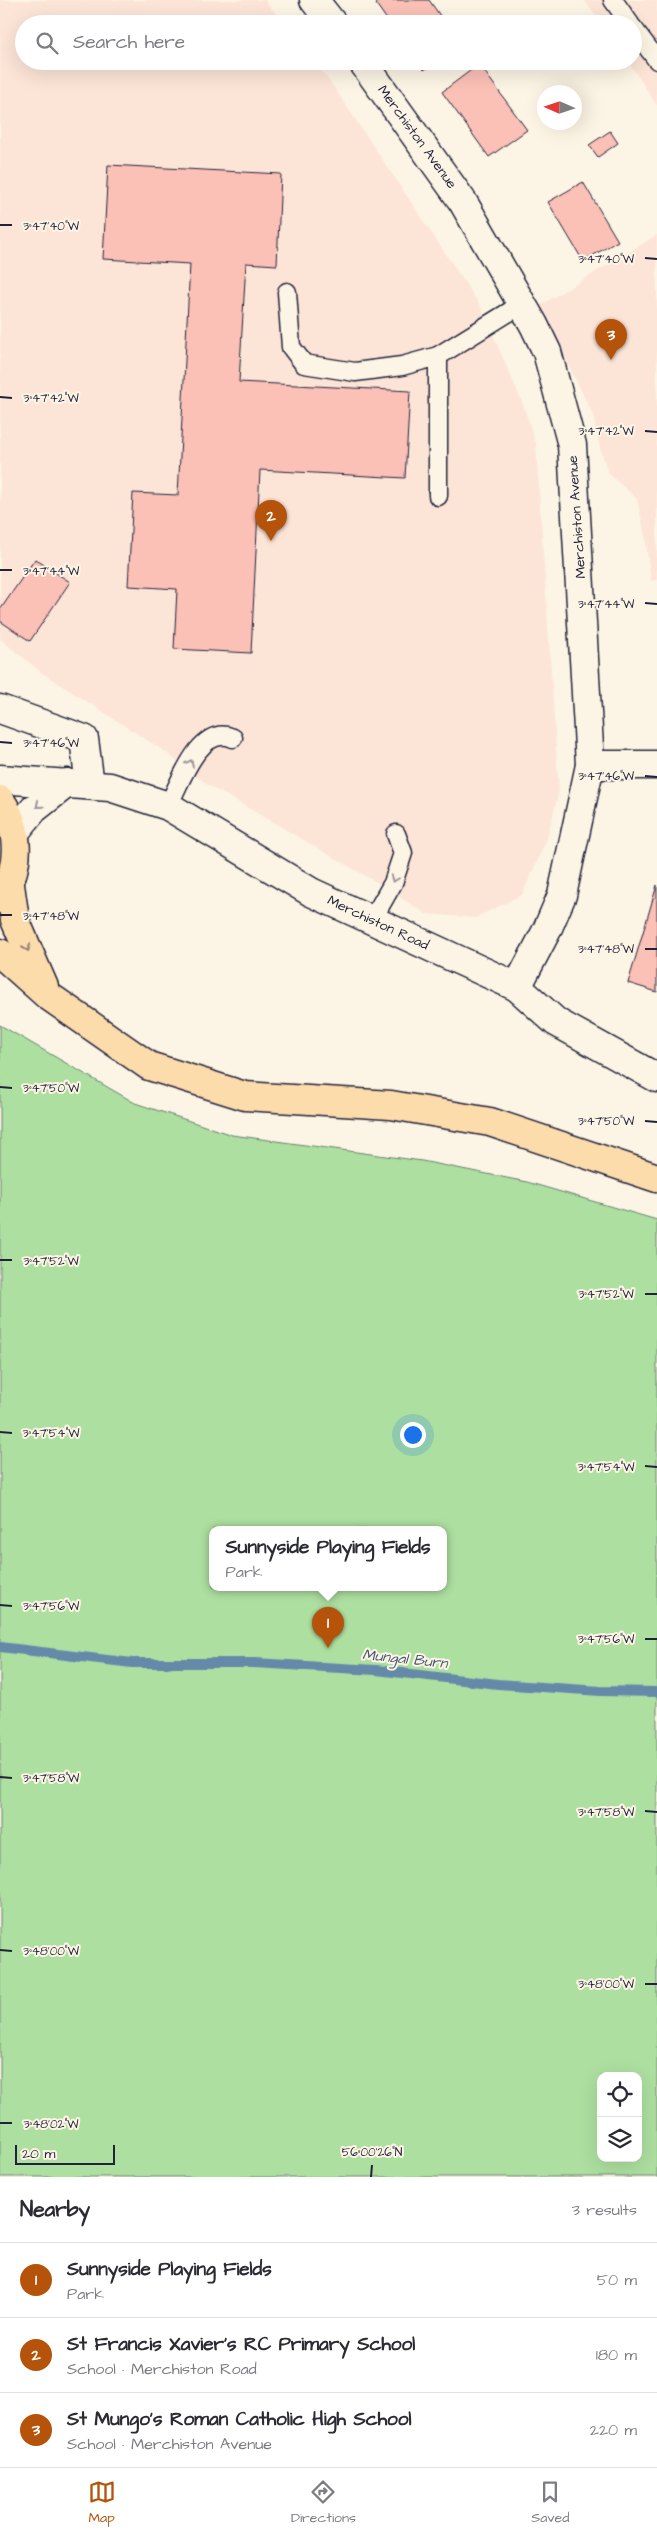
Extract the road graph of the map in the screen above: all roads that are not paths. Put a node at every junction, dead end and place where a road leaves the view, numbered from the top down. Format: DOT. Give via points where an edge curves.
graph roads {
  1 [pos="314,0"];
  2 [pos="613,0"];
  3 [pos="326,15"];
  4 [pos="624,15"];
  5 [pos="642,40"];
  6 [pos="657,60"];
  7 [pos="369,70"];
  8 [pos="287,292"];
  9 [pos="522,304"];
  10 [pos="438,356"];
  11 [pos="438,496"];
  12 [pos="0,709"];
  13 [pos="233,738"];
  14 [pos="590,765"];
  15 [pos="657,765"];
  16 [pos="0,779"];
  17 [pos="78,784"];
  18 [pos="0,800"];
  19 [pos="168,806"];
  20 [pos="15,832"];
  21 [pos="396,834"];
  22 [pos="5,892"];
  23 [pos="372,920"];
  24 [pos="0,953"];
  25 [pos="517,987"];
  26 [pos="47,995"];
  27 [pos="657,1078"];
  28 [pos="657,1178"];
  1 -- 3 [label="street"];
  2 -- 4 [label="lane"];
  5 -- 6 [label="lane"];
  7 -- 9 [label="street, Merchiston Avenue" via="464,202"];
  8 -- 10 [label="lane" via="291,348 304,364 355,372 402,366"];
  9 -- 10 [label="lane"];
  9 -- 14 [label="street, Merchiston Avenue" via="546,352 572,444"];
  10 -- 11 [label="lane"];
  12 -- 17 [label="street" via="84,738"];
  19 -- 13 [label="lane, one-way" via="194,754 210,738 224,734"];
  14 -- 15 [label="street"];
  14 -- 25 [label="street, Merchiston Avenue" via="562,895"];
  16 -- 17 [label="street, Merchiston Road"];
  17 -- 19 [label="street, Merchiston Road" via="110,787"];
  17 -- 20 [label="street, one-way" via="34,809"];
  18 -- 20 [label="main road"];
  19 -- 23 [label="street, Merchiston Road" via="311,892"];
  20 -- 22 [label="main road" via="16,858"];
  21 -- 23 [label="lane, one-way" via="403,853 393,883"];
  22 -- 26 [label="main road, one-way"];
  23 -- 25 [label="street, Merchiston Road"];
  24 -- 26 [label="main road"];
  25 -- 27 [label="street, Merchiston Road" via="556,1022"];
  26 -- 28 [label="main road" via="149,1066 245,1096 391,1105 490,1122"];
}
